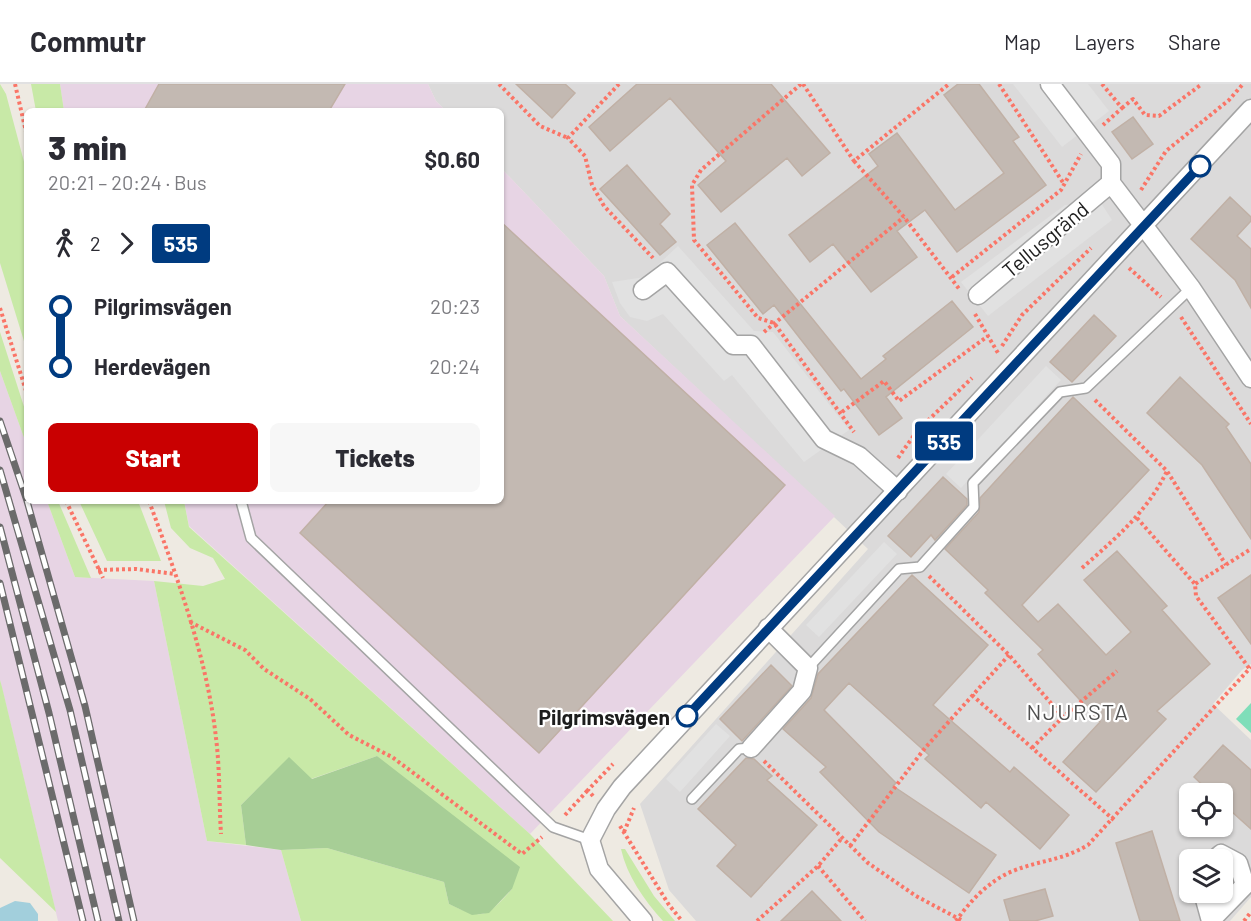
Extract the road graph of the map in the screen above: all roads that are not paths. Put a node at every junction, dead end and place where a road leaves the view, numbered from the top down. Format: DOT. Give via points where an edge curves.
graph roads {
  1 [pos="1050,84"];
  2 [pos="1251,110"];
  3 [pos="1111,183"];
  4 [pos="1145,226"];
  5 [pos="1191,288"];
  6 [pos="644,290"];
  7 [pos="973,299"];
  8 [pos="1251,378"];
  9 [pos="898,491"];
  10 [pos="242,504"];
  11 [pos="768,628"];
  12 [pos="808,668"];
  13 [pos="751,748"];
  14 [pos="692,799"];
  15 [pos="590,840"];
  16 [pos="1233,860"];
  17 [pos="1233,898"];
  18 [pos="1206,903"];
  19 [pos="1228,903"];
  20 [pos="643,921"];
  21 [pos="1211,921"];
  1 -- 3 [label="street" via="1111,164"];
  2 -- 4 [label="street"];
  3 -- 4 [label="street"];
  3 -- 7 [label="street, Tellusgränd"];
  4 -- 5 [label="street"];
  4 -- 9 [label="street"];
  5 -- 8 [label="street"];
  5 -- 12 [label="lane" via="1086,388 1060,392 973,483 974,507 920,567 899,569"];
  6 -- 9 [label="street" via="667,272 733,345 751,345 824,439 860,456"];
  9 -- 11 [label="street"];
  10 -- 15 [label="lane" via="251,538 553,827"];
  11 -- 12 [label="street"];
  11 -- 15 [label="street" via="622,787"];
  12 -- 13 [label="street" via="802,691"];
  13 -- 14 [label="lane" via="740,749"];
  15 -- 20 [label="street" via="599,869"];
  16 -- 17 [label="street" via="1238,863 1245,885"];
  18 -- 21 [label="street"];
  19 -- 21 [label="street"];
}
